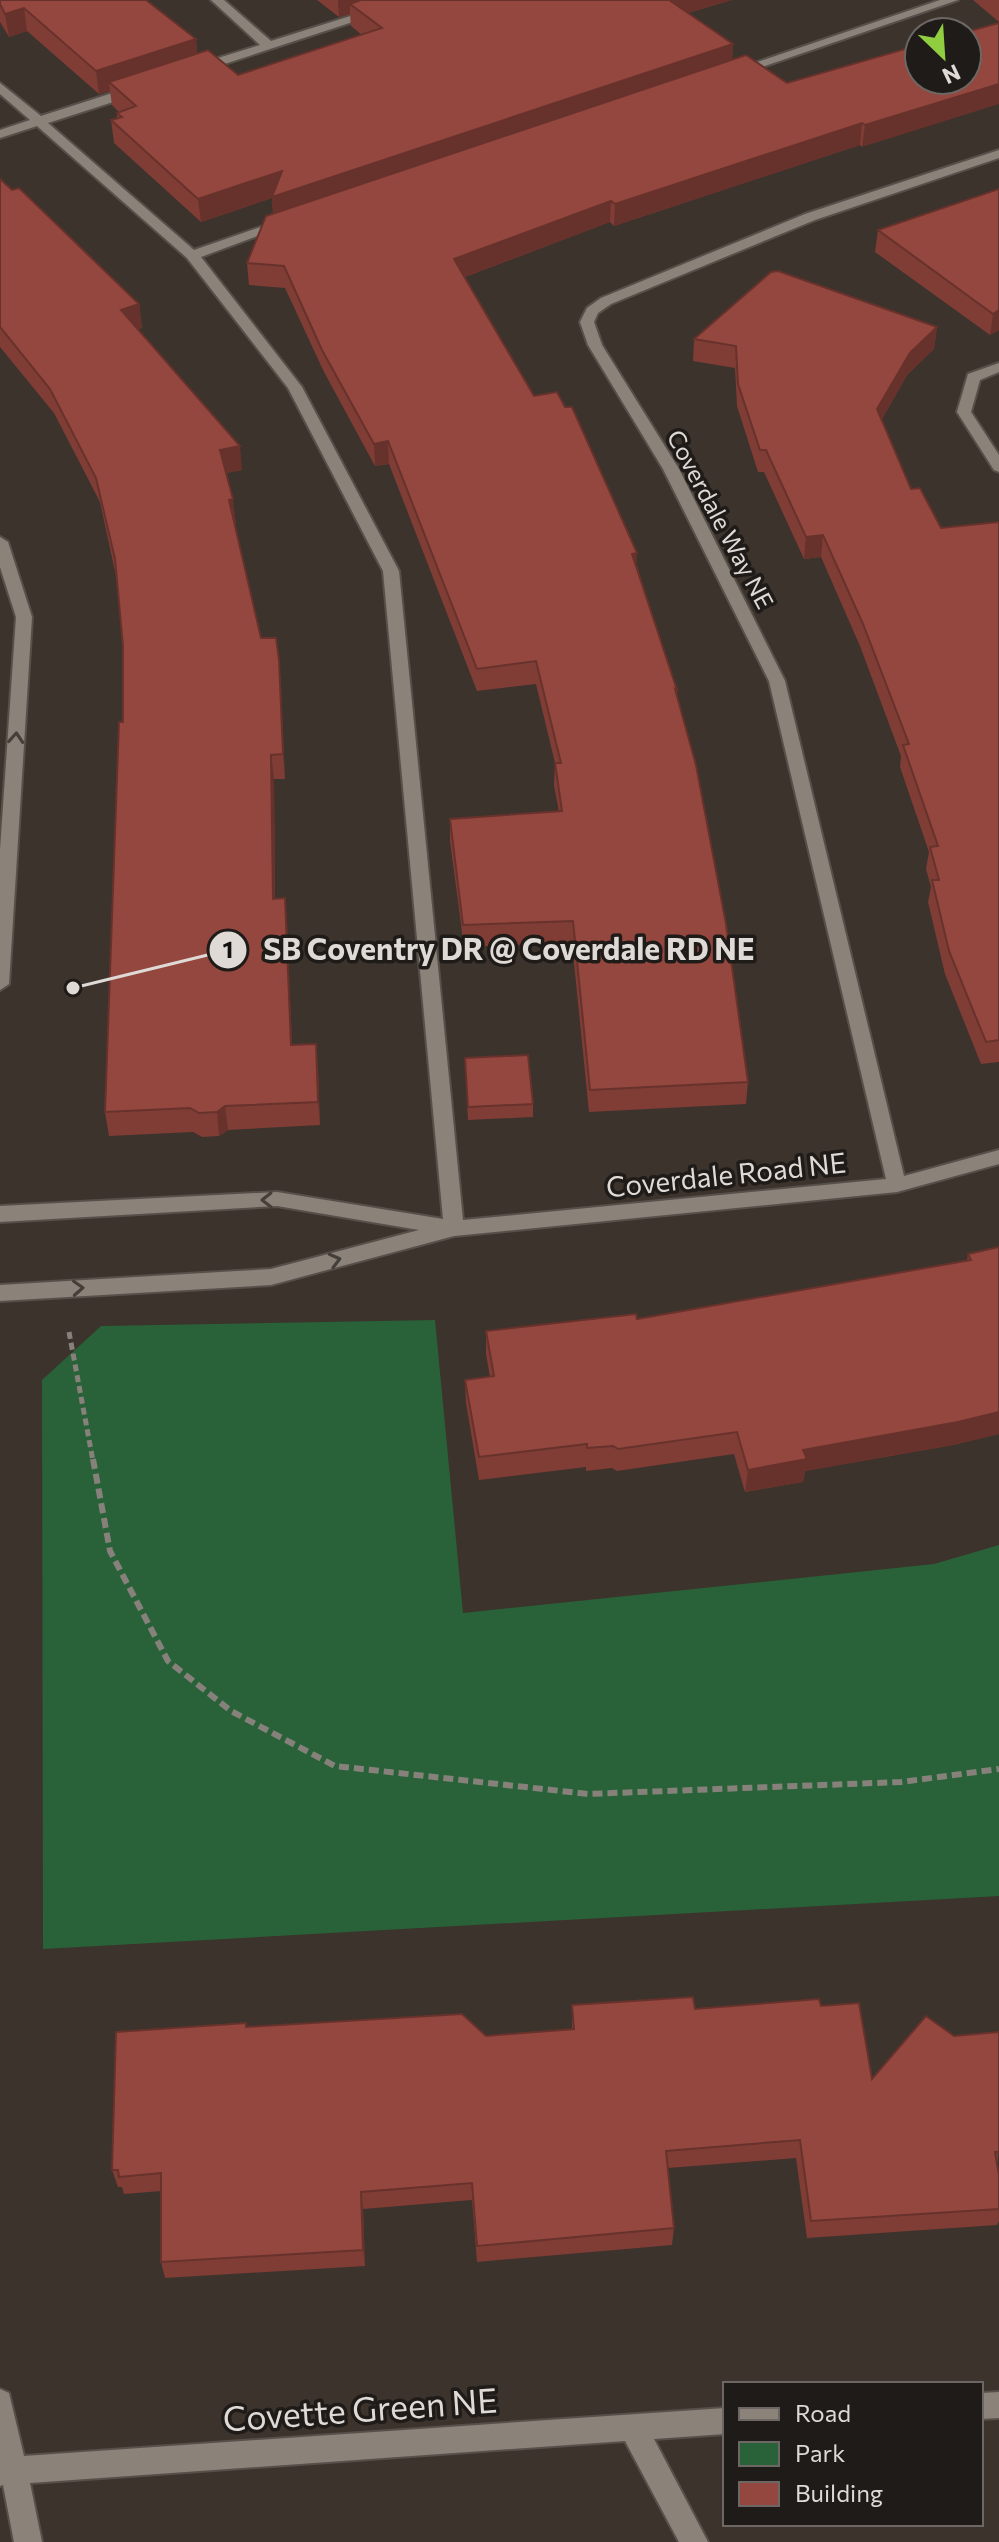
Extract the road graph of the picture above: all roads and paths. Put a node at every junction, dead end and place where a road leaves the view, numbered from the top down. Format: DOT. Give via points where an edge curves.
graph roads {
  1 [pos="217,0"];
  2 [pos="414,0"];
  3 [pos="952,0"];
  4 [pos="269,46"];
  5 [pos="182,74"];
  6 [pos="717,78"];
  7 [pos="153,84"];
  8 [pos="0,87"];
  9 [pos="37,122"];
  10 [pos="0,134"];
  11 [pos="999,154"];
  12 [pos="297,220"];
  13 [pos="192,255"];
  14 [pos="999,367"];
  15 [pos="999,467"];
  16 [pos="0,542"];
  17 [pos="0,984"];
  18 [pos="999,1157"];
  19 [pos="897,1185"];
  20 [pos="0,1214"];
  21 [pos="454,1228"];
  22 [pos="0,1293"];
  23 [pos="69,1332"];
  24 [pos="999,1769"];
  25 [pos="0,2402"];
  26 [pos="723,2421"];
  27 [pos="632,2426"];
  28 [pos="6,2470"];
  29 [pos="28,2542"];
  30 [pos="694,2542"];
  1 -- 4 [label="street"];
  2 -- 4 [label="street"];
  3 -- 6 [label="street"];
  4 -- 5 [label="street"];
  7 -- 9 [label="street"];
  8 -- 9 [label="street"];
  9 -- 10 [label="street"];
  9 -- 13 [label="street"];
  11 -- 19 [label="street, Coverdale Way NE" via="810,217 606,301 587,322 595,345 671,469 777,681"];
  12 -- 13 [label="street"];
  13 -- 21 [label="street" via="295,387 391,571"];
  14 -- 15 [label="street" via="973,377 964,412"];
  17 -- 16 [label="street, one-way" via="24,617"];
  18 -- 19 [label="street, Coverdale Road NE"];
  19 -- 21 [label="street, Coverdale Road NE"];
  21 -- 20 [label="street, Coverdale Road NE, one-way" via="277,1199"];
  22 -- 21 [label="street, Coverdale Road NE, one-way" via="271,1277"];
  23 -- 24 [label="path" via="110,1551 168,1661 231,1711 335,1766 588,1794 901,1782"];
  25 -- 28 [label="street"];
  26 -- 27 [label="street, Covette Green NE"];
  27 -- 28 [label="street, Covette Green NE"];
  27 -- 30 [label="street"];
  28 -- 29 [label="street"];
}
